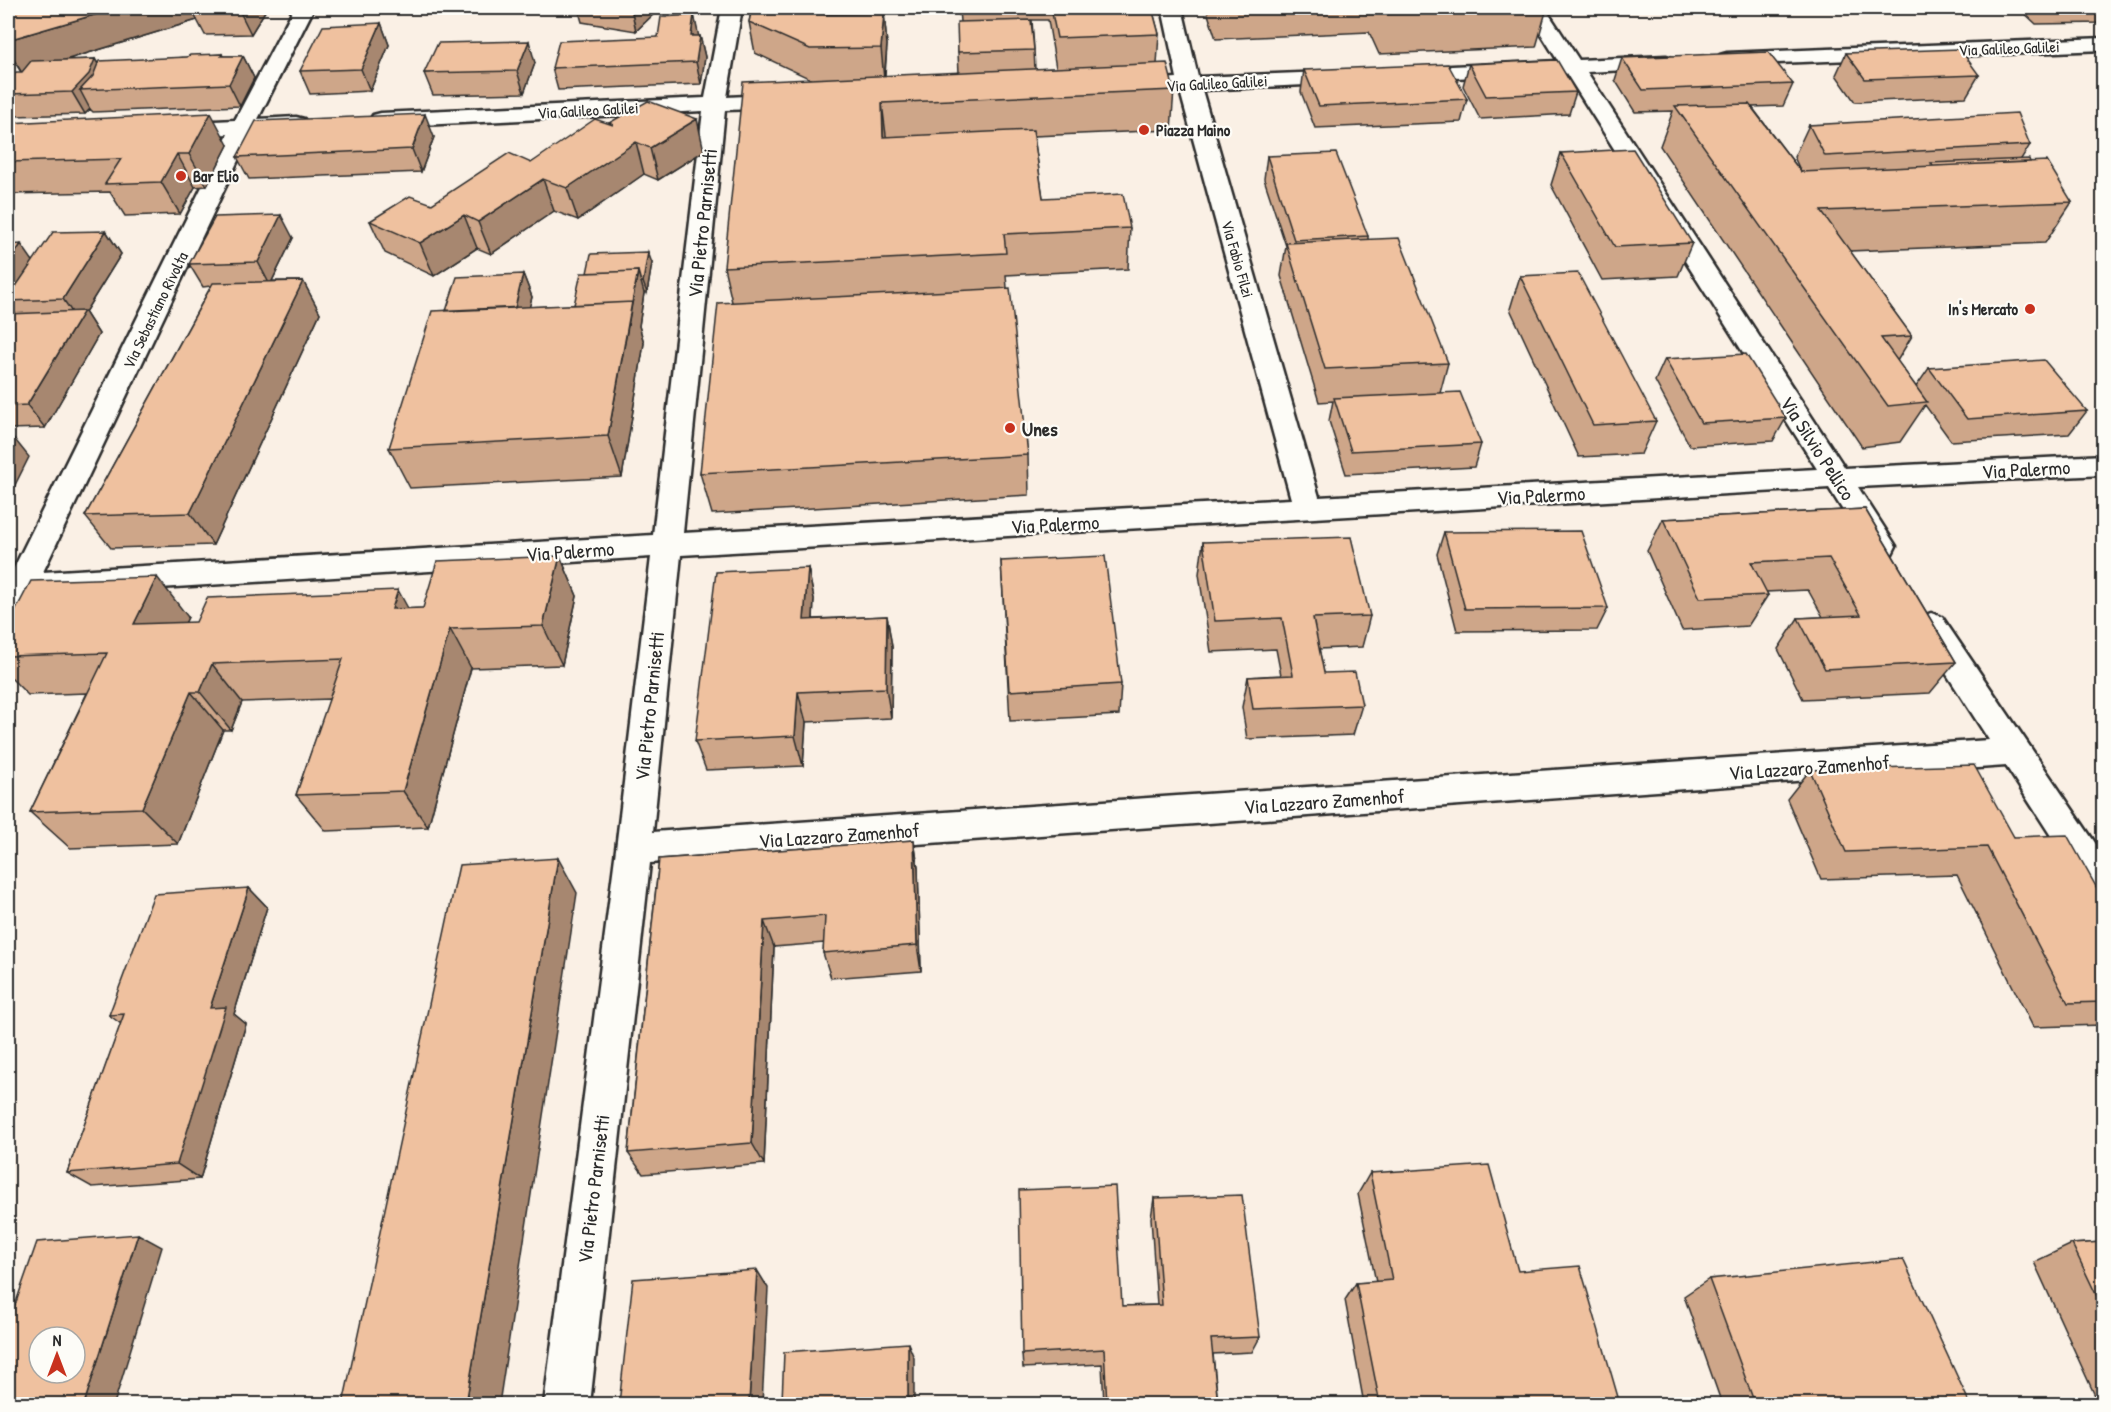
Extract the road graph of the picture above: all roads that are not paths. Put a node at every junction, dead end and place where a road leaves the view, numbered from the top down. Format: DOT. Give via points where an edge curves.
graph roads {
  1 [pos="304,8"];
  2 [pos="732,8"];
  3 [pos="1172,8"];
  4 [pos="1534,8"];
  5 [pos="2103,44"];
  6 [pos="1572,66"];
  7 [pos="1392,75"];
  8 [pos="1368,76"];
  9 [pos="1189,84"];
  10 [pos="1106,88"];
  11 [pos="810,100"];
  12 [pos="715,104"];
  13 [pos="361,121"];
  14 [pos="314,123"];
  15 [pos="243,127"];
  16 [pos="149,131"];
  17 [pos="2103,465"];
  18 [pos="1837,478"];
  19 [pos="1308,509"];
  20 [pos="667,545"];
  21 [pos="15,586"];
  22 [pos="8,613"];
  23 [pos="2013,752"];
  24 [pos="634,849"];
  25 [pos="2103,887"];
  26 [pos="567,1404"];
  1 -- 15 [label="street, Via Sebastiano Rivolta"];
  2 -- 12 [label="street, Via Pietro Parnisetti"];
  3 -- 9 [label="street, Via Fabio Filzi"];
  4 -- 6 [label="street, Via Silvio Pellico"];
  5 -- 6 [label="street, Via Galileo Galilei"];
  6 -- 7 [label="street, Via Galileo Galilei"];
  6 -- 18 [label="street, Via Silvio Pellico"];
  8 -- 9 [label="street, Via Galileo Galilei"];
  9 -- 10 [label="street, Via Galileo Galilei"];
  9 -- 19 [label="street, Via Fabio Filzi"];
  11 -- 12 [label="street, Via Galileo Galilei"];
  12 -- 13 [label="street, Via Galileo Galilei"];
  12 -- 20 [label="street, Via Pietro Parnisetti"];
  14 -- 15 [label="street"];
  15 -- 16 [label="street"];
  15 -- 21 [label="street, Via Sebastiano Rivolta"];
  17 -- 18 [label="street, Via Palermo"];
  18 -- 19 [label="street, Via Palermo"];
  18 -- 23 [label="street, Via Silvio Pellico"];
  19 -- 20 [label="street, Via Palermo"];
  20 -- 21 [label="street, Via Palermo"];
  20 -- 24 [label="street, Via Pietro Parnisetti"];
  21 -- 22 [label="street, Via Sebastiano Rivolta"];
  23 -- 24 [label="street, Via Lazzaro Zamenhof"];
  23 -- 25 [label="street, Via Silvio Pellico"];
  24 -- 26 [label="street, Via Pietro Parnisetti"];
}
